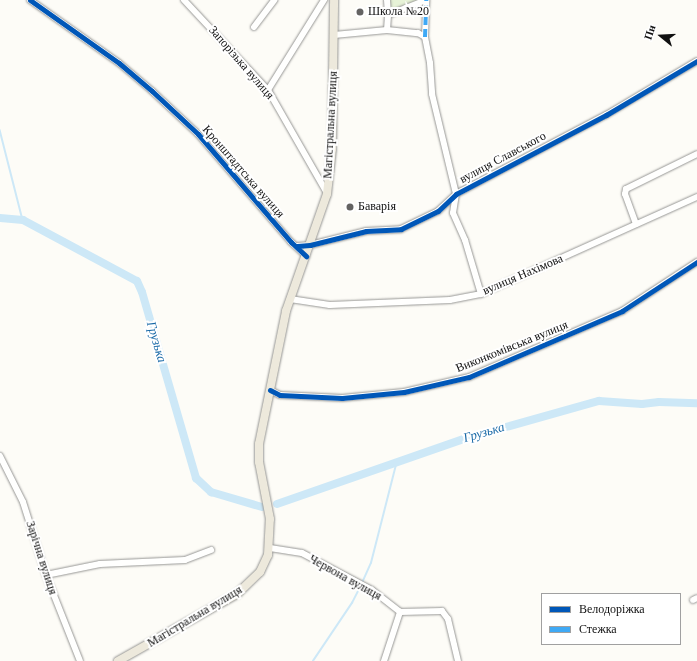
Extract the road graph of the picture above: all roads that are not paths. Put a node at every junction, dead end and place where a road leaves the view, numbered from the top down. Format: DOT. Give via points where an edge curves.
graph roads {
  1 [pos="30,0"];
  2 [pos="184,0"];
  3 [pos="274,0"];
  4 [pos="324,0"];
  5 [pos="334,0"];
  6 [pos="387,0"];
  7 [pos="426,0"];
  8 [pos="388,15"];
  9 [pos="254,27"];
  10 [pos="387,30"];
  11 [pos="334,35"];
  12 [pos="425,38"];
  13 [pos="697,62"];
  14 [pos="268,90"];
  15 [pos="697,154"];
  16 [pos="327,194"];
  17 [pos="456,194"];
  18 [pos="697,197"];
  19 [pos="636,224"];
  20 [pos="310,245"];
  21 [pos="297,246"];
  22 [pos="306,256"];
  23 [pos="697,262"];
  24 [pos="481,294"];
  25 [pos="290,299"];
  26 [pos="270,390"];
  27 [pos="0,456"];
  28 [pos="270,548"];
  29 [pos="211,550"];
  30 [pos="46,575"];
  31 [pos="400,612"];
  32 [pos="80,661"];
  33 [pos="118,661"];
  34 [pos="384,661"];
  35 [pos="458,661"];
  1 -- 21 [label="street, Кронштадтська вулиця" via="119,63 152,91 198,134"];
  2 -- 14 [label="street, Запорізька вулиця"];
  3 -- 9 [label="street"];
  4 -- 14 [label="street"];
  5 -- 11 [label="main road, Магістральна вулиця"];
  6 -- 8 [label="street"];
  7 -- 8 [label="street"];
  7 -- 12 [label="street"];
  8 -- 10 [label="street"];
  10 -- 11 [label="street"];
  10 -- 12 [label="street" via="418,33"];
  11 -- 16 [label="main road, Магістральна вулиця" via="332,149"];
  12 -- 17 [label="street" via="432,94"];
  13 -- 17 [label="street, вулиця Славського" via="606,115"];
  14 -- 16 [label="street, Запорізька вулиця"];
  15 -- 19 [label="street" via="626,189 625,194"];
  16 -- 20 [label="main road, Магістральна вулиця"];
  17 -- 20 [label="street, вулиця Славського" via="438,211 401,229 366,231"];
  17 -- 24 [label="street" via="453,213 465,240"];
  18 -- 19 [label="street, вулиця Нахімова"];
  19 -- 24 [label="street, вулиця Нахімова"];
  20 -- 21 [label="street, вулиця Славського"];
  20 -- 22 [label="main road, Магістральна вулиця"];
  21 -- 22 [label="street, Кронштадтська вулиця"];
  22 -- 25 [label="main road, Магістральна вулиця"];
  23 -- 26 [label="street, Виконкомівська вулиця" via="622,311 469,377 404,392 342,398 280,395"];
  24 -- 25 [label="street, вулиця Нахімова" via="450,300 330,305"];
  25 -- 26 [label="main road, Магістральна вулиця"];
  26 -- 28 [label="main road, Магістральна вулиця" via="259,444 259,462 270,520"];
  27 -- 30 [label="street, Зарічна вулиця" via="23,502"];
  28 -- 31 [label="street, Червона вулиця" via="302,553 372,590"];
  28 -- 33 [label="main road, Магістральна вулиця" via="260,572 237,594"];
  29 -- 30 [label="street" via="185,560 100,564"];
  30 -- 32 [label="street, Зарічна вулиця"];
  31 -- 34 [label="street"];
  31 -- 35 [label="street" via="442,611 448,619"];
}
